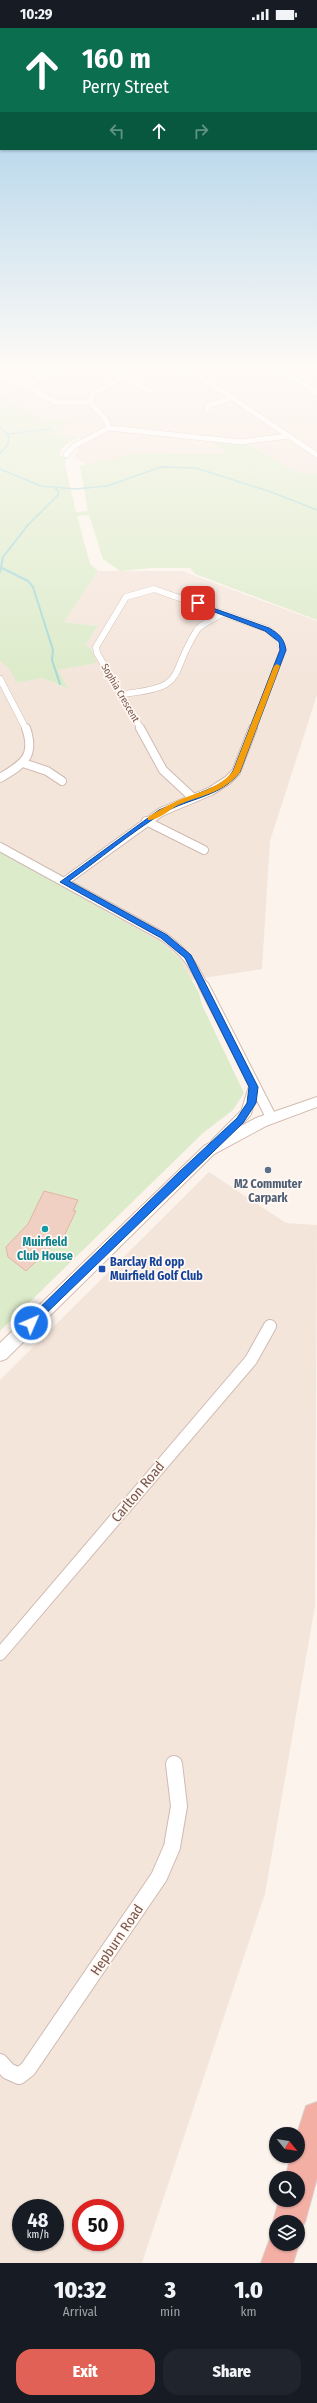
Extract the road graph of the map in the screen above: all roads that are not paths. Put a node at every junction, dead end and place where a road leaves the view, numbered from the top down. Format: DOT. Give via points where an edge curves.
graph roads {
  1 [pos="223,613"];
  2 [pos="0,678"];
  3 [pos="122,694"];
  4 [pos="23,763"];
  5 [pos="0,778"];
  6 [pos="62,781"];
  7 [pos="192,797"];
  8 [pos="146,821"];
  9 [pos="0,846"];
  10 [pos="204,850"];
  11 [pos="64,882"];
  12 [pos="254,1087"];
  13 [pos="317,1102"];
  14 [pos="271,1117"];
  15 [pos="209,1150"];
  16 [pos="270,1326"];
  17 [pos="0,1354"];
  18 [pos="0,1654"];
  19 [pos="174,1764"];
  20 [pos="0,2062"];
  21 [pos="317,2117"];
  22 [pos="303,2171"];
  23 [pos="281,2251"];
  24 [pos="277,2263"];
  1 -- 3 [label="street" via="198,629 174,680 168,685 150,691"];
  1 -- 3 [label="street, Sophia Crescent" via="165,591 142,591 132,594 122,602 96,646 101,660"];
  1 -- 7 [label="street" via="277,635 282,642 283,650 236,772 218,788"];
  2 -- 4 [label="street" via="31,742 32,749"];
  3 -- 7 [label="street, Sophia Crescent" via="163,770"];
  4 -- 5 [label="street"];
  4 -- 6 [label="street" via="47,771"];
  7 -- 8 [label="street"];
  8 -- 10 [label="street"];
  8 -- 11 [label="street"];
  9 -- 11 [label="street"];
  11 -- 12 [label="street" via="164,937 185,953 193,964"];
  12 -- 14 [label="street"];
  12 -- 15 [label="street" via="252,1103 246,1115"];
  13 -- 14 [label="main road"];
  14 -- 15 [label="main road" via="241,1130"];
  15 -- 17 [label="main road"];
  16 -- 18 [label="street, Carlton Road" via="251,1360"];
  19 -- 20 [label="street, Hepburn Road" via="179,1806 172,1847 159,1877 28,2070 19,2076 8,2071"];
  21 -- 22 [label="highway"];
  23 -- 24 [label="highway"];
}
